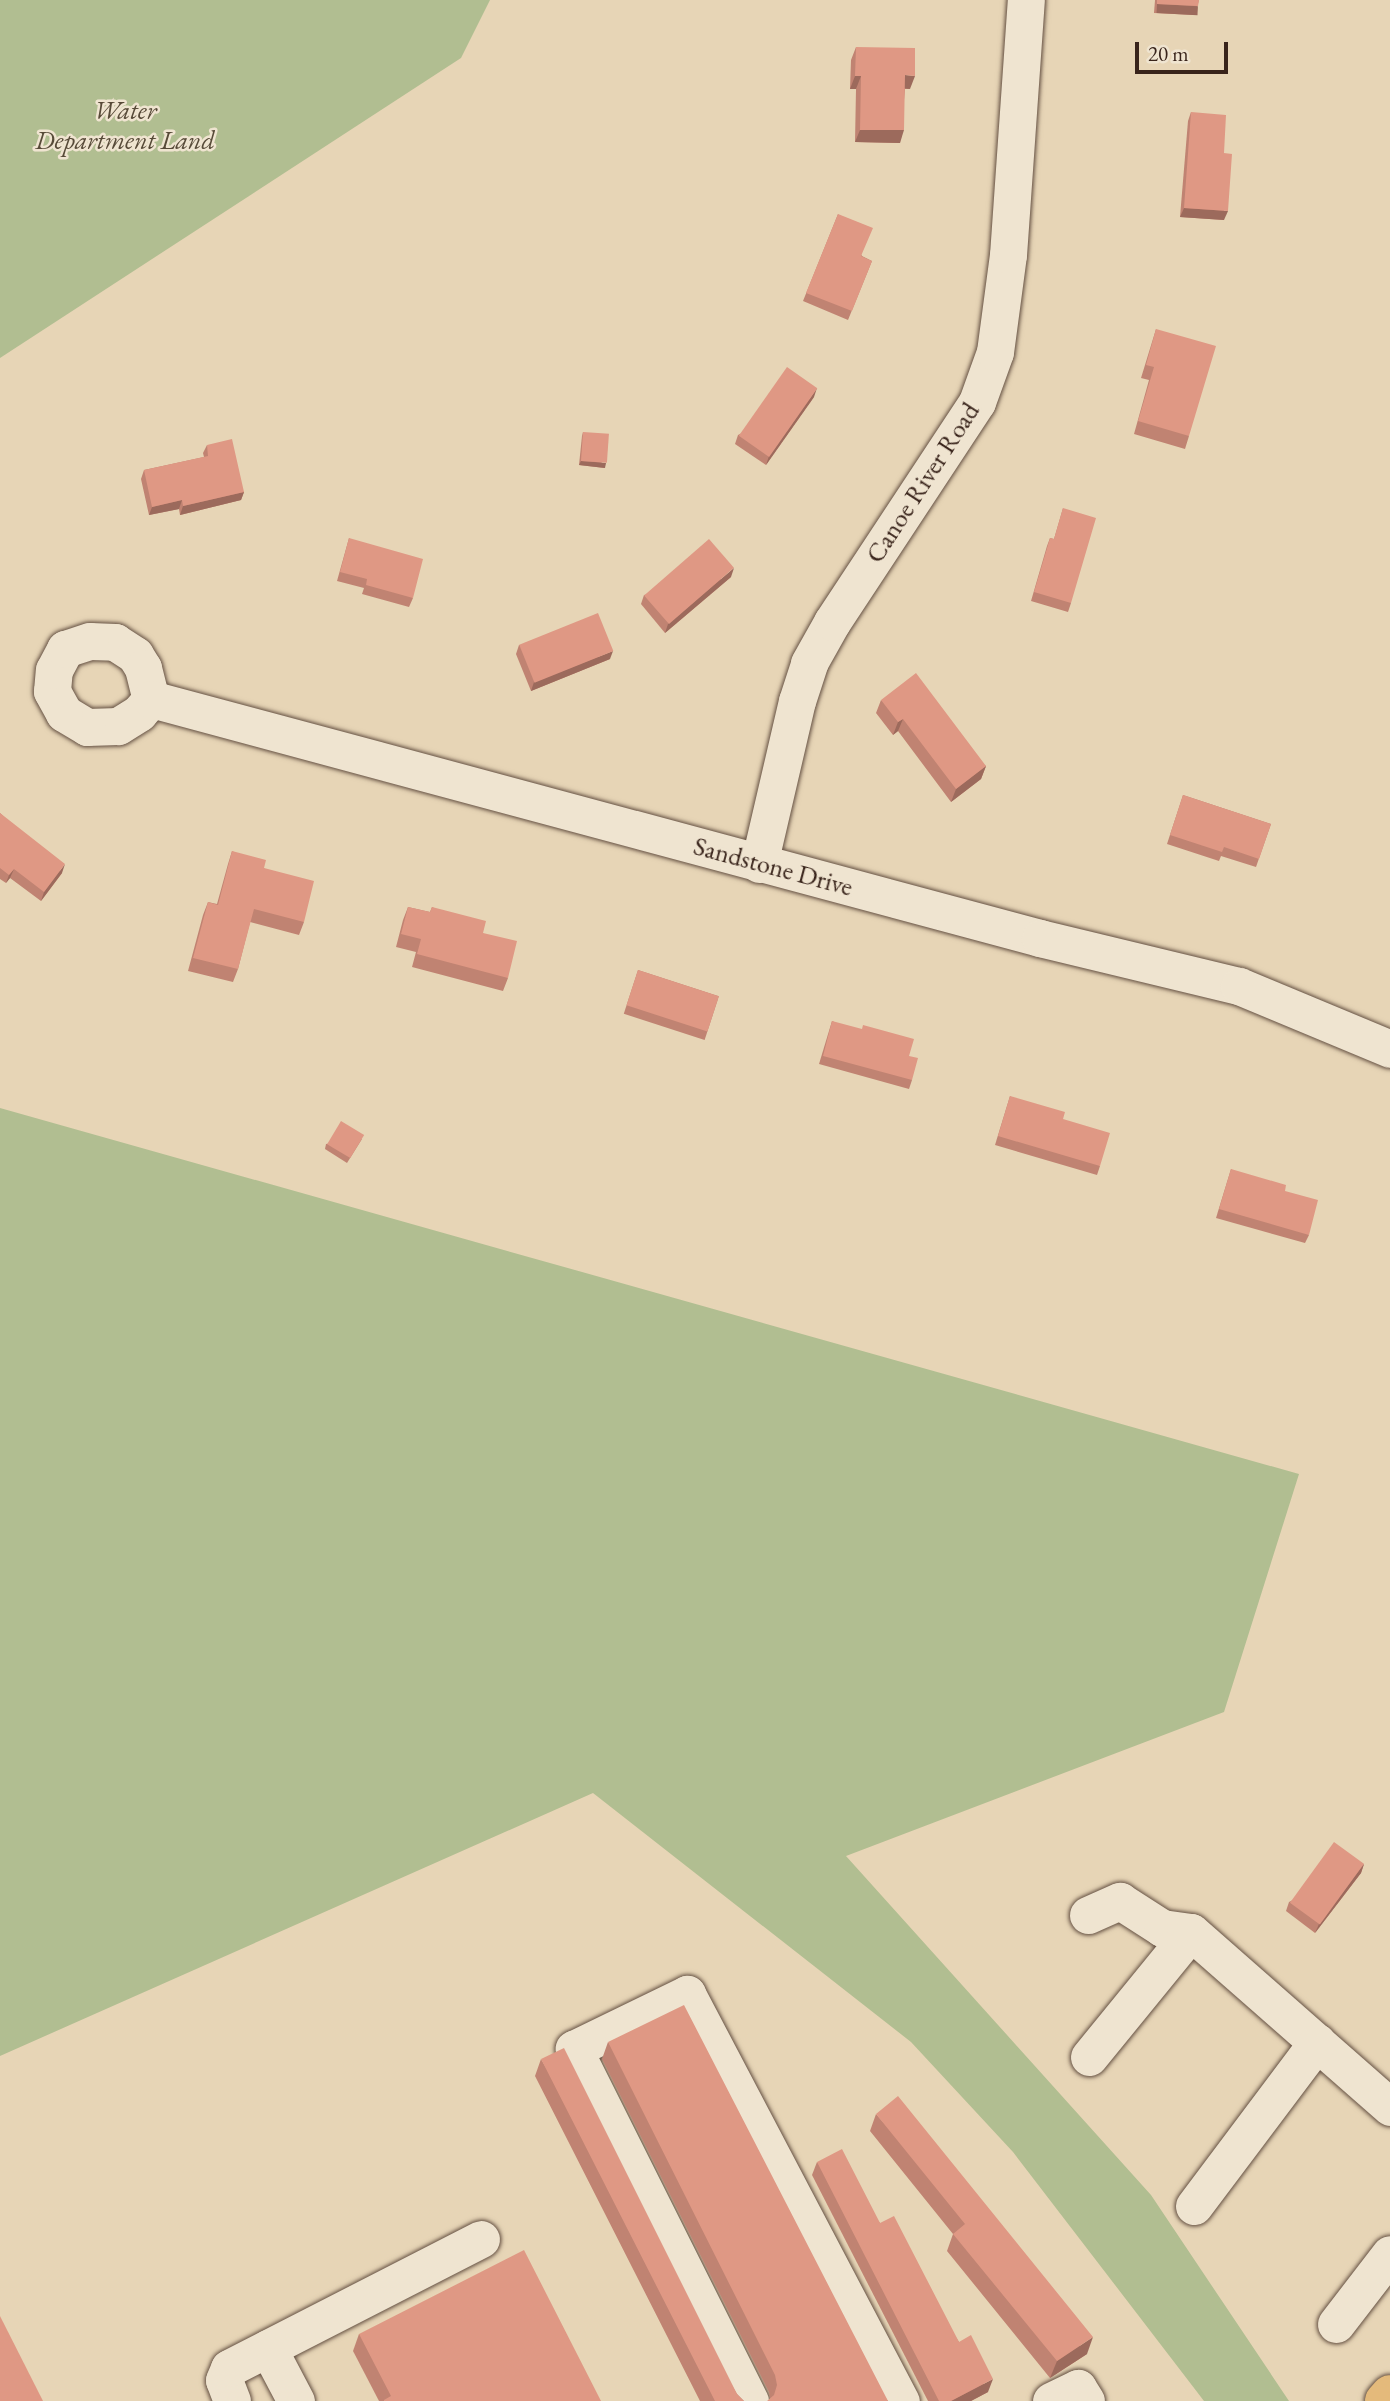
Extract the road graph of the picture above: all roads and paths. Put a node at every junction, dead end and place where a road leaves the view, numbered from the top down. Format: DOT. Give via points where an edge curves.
graph roads {
  1 [pos="1026,0"];
  2 [pos="151,699"];
  3 [pos="759,864"];
  4 [pos="1390,1049"];
  5 [pos="1088,1915"];
  6 [pos="1191,1932"];
  7 [pos="1317,2042"];
  8 [pos="1089,2057"];
  9 [pos="1390,2106"];
  10 [pos="1194,2206"];
  11 [pos="481,2239"];
  12 [pos="1390,2254"];
  13 [pos="1336,2324"];
  14 [pos="268,2348"];
  15 [pos="1390,2394"];
  16 [pos="232,2401"];
  17 [pos="296,2401"];
  18 [pos="750,2401"];
  19 [pos="901,2401"];
  20 [pos="1051,2401"];
  21 [pos="1086,2401"];
  22 [pos="1384,2401"];
  1 -- 3 [label="street, Canoe River Road" via="1009,255 995,352 971,412 809,663"];
  2 -- 3 [label="street, Sandstone Drive"];
  3 -- 4 [label="street, Sandstone Drive" via="1239,986"];
  5 -- 6 [label="street" via="1120,1901 1162,1928"];
  6 -- 7 [label="street"];
  6 -- 8 [label="street"];
  7 -- 9 [label="street"];
  7 -- 10 [label="street"];
  11 -- 14 [label="street"];
  12 -- 13 [label="street"];
  14 -- 16 [label="street" via="225,2371"];
  14 -- 17 [label="street"];
  15 -- 22 [label="highway"];
  18 -- 19 [label="street" via="574,2049 687,1994"];
  20 -- 21 [label="street" via="1079,2388"];
}
